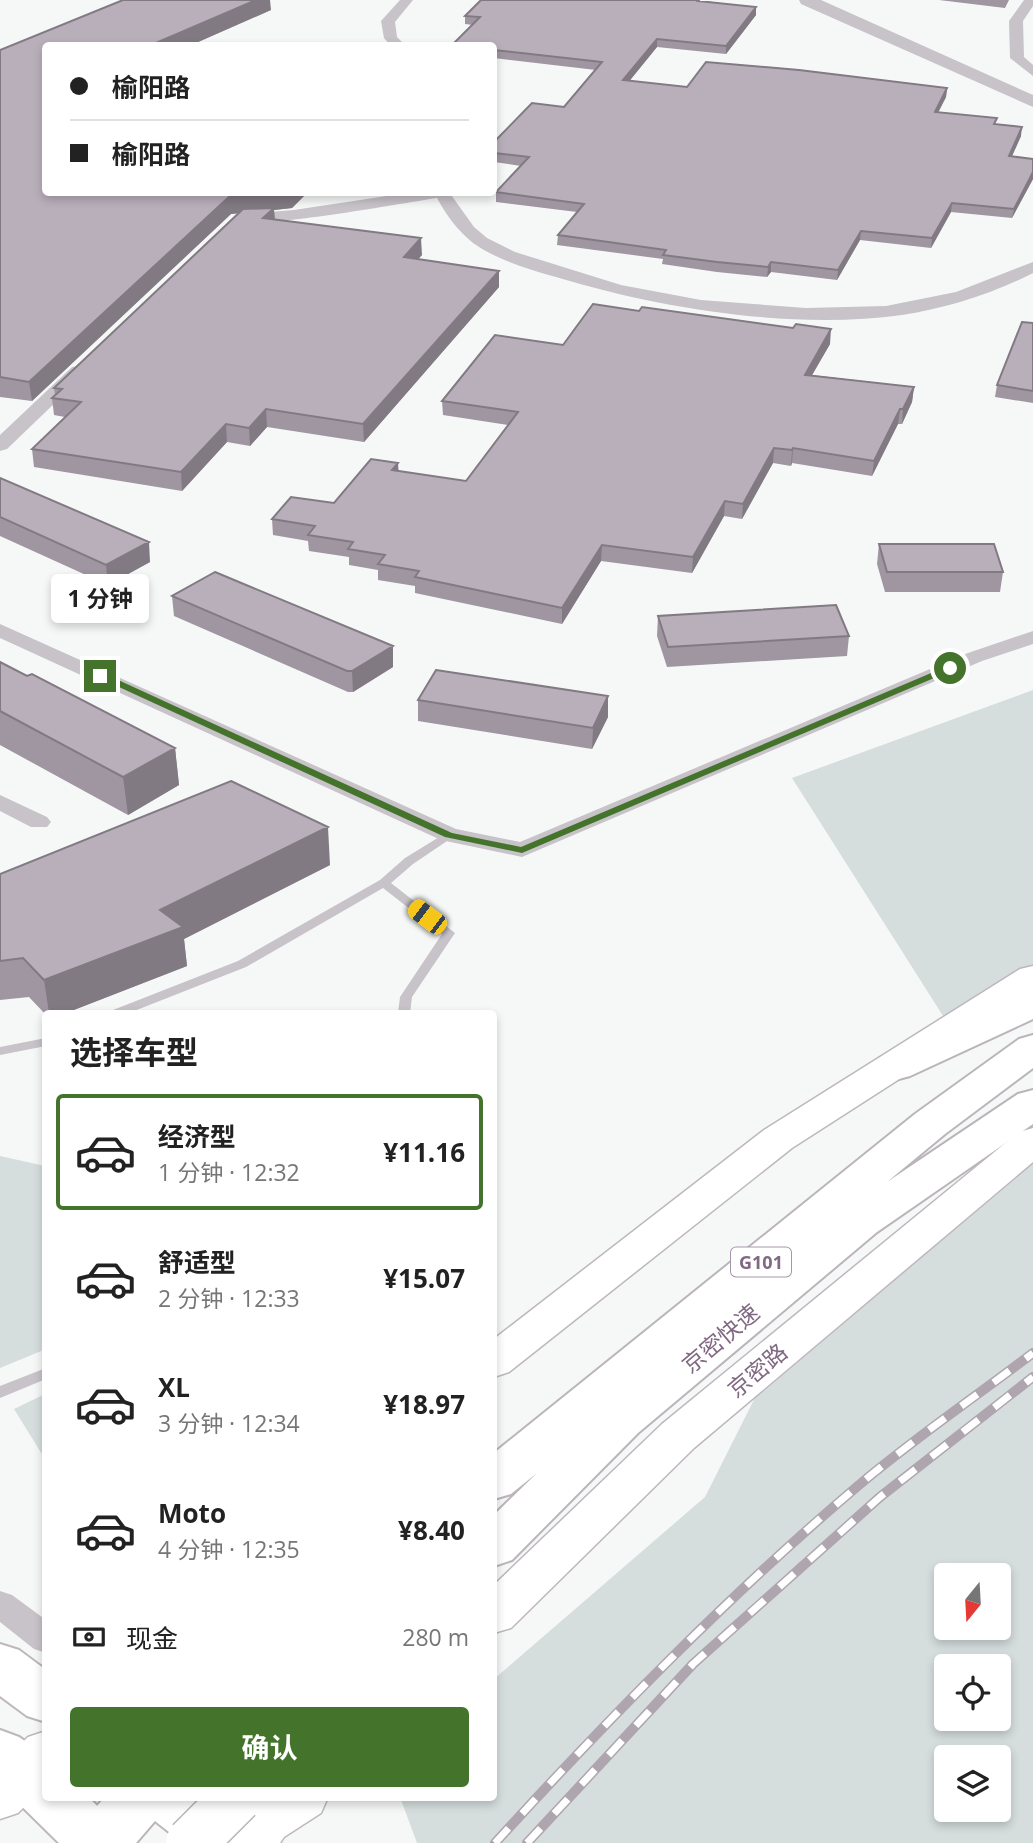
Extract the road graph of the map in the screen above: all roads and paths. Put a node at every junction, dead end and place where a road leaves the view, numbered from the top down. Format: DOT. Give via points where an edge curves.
graph roads {
  1 [pos="407,0"];
  2 [pos="807,0"];
  3 [pos="1031,0"];
  4 [pos="396,42"];
  5 [pos="1033,72"];
  6 [pos="1033,102"];
  7 [pos="420,196"];
  8 [pos="442,196"];
  9 [pos="229,228"];
  10 [pos="1033,267"];
  11 [pos="90,360"];
  12 [pos="0,445"];
  13 [pos="0,630"];
  14 [pos="1033,638"];
  15 [pos="0,802"];
  16 [pos="39,822"];
  17 [pos="449,835"];
  18 [pos="384,883"];
  19 [pos="1033,976"];
  20 [pos="1033,1004"];
  21 [pos="126,1010"];
  22 [pos="404,1010"];
  23 [pos="42,1043"];
  24 [pos="1033,1048"];
  25 [pos="0,1051"];
  26 [pos="895,1067"];
  27 [pos="1033,1104"];
  28 [pos="1033,1141"];
  29 [pos="497,1359"];
  30 [pos="42,1375"];
  31 [pos="0,1392"];
  32 [pos="497,1478"];
  33 [pos="497,1543"];
  34 [pos="0,1604"];
  35 [pos="497,1611"];
  36 [pos="42,1636"];
  37 [pos="0,1666"];
  38 [pos="42,1697"];
  39 [pos="28,1777"];
  40 [pos="42,1790"];
  41 [pos="53,1801"];
  42 [pos="137,1801"];
  43 [pos="171,1801"];
  44 [pos="233,1801"];
  45 [pos="297,1801"];
  46 [pos="98,1843"];
  47 [pos="191,1843"];
  48 [pos="225,1843"];
  49 [pos="250,1843"];
  1 -- 4 [label="street" via="388,22"];
  2 -- 6 [label="street"];
  3 -- 5 [label="street" via="1016,21 1017,58"];
  7 -- 9 [label="street" via="239,219"];
  8 -- 10 [label="street" via="456,219 482,241 528,263 597,285 732,310 833,314 916,307 977,292"];
  11 -- 12 [label="street"];
  13 -- 17 [label="street"];
  14 -- 17 [label="street" via="975,657 522,850"];
  15 -- 16 [label="street"];
  17 -- 18 [label="lane"];
  18 -- 21 [label="lane" via="242,964"];
  18 -- 22 [label="lane" via="449,933 406,997"];
  19 -- 26 [label="main road"];
  20 -- 26 [label="main road"];
  23 -- 25 [label="lane"];
  24 -- 32 [label="main road, 京密快速 / G101" via="930,1124"];
  26 -- 29 [label="main road" via="778,1139"];
  27 -- 33 [label="main road, 京密快速 / G101" via="861,1221 621,1420"];
  28 -- 35 [label="main road, 京密路" via="678,1436"];
  30 -- 31 [label="lane"];
  34 -- 36 [label="street"];
  37 -- 38 [label="main road"];
  39 -- 40 [label="main road"];
  41 -- 46 [label="main road"];
  42 -- 46 [label="main road"];
  43 -- 48 [label="main road"];
  44 -- 47 [label="main road, bridge"];
  45 -- 49 [label="main road" via="266,1821"];
}
